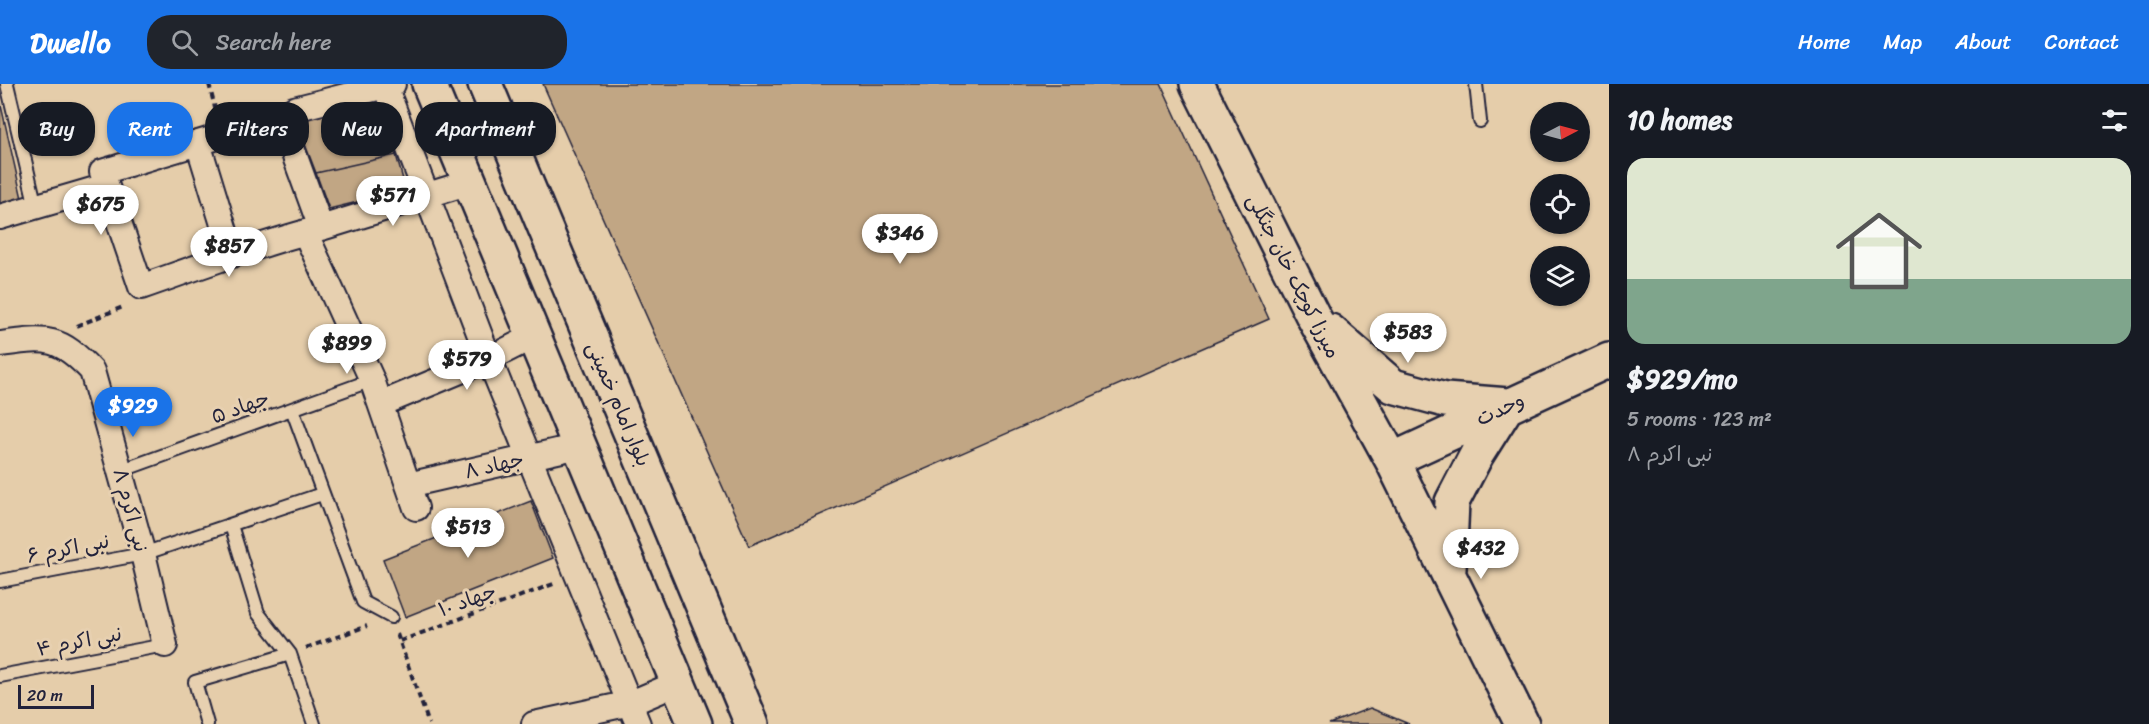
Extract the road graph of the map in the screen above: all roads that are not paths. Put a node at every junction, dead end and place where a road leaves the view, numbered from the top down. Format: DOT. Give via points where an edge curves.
graph roads {
  1 [pos="7,84"];
  2 [pos="429,84"];
  3 [pos="484,84"];
  4 [pos="1197,84"];
  5 [pos="1476,84"];
  6 [pos="389,85"];
  7 [pos="309,105"];
  8 [pos="1480,121"];
  9 [pos="205,141"];
  10 [pos="198,143"];
  11 [pos="292,156"];
  12 [pos="104,179"];
  13 [pos="470,182"];
  14 [pos="426,195"];
  15 [pos="36,207"];
  16 [pos="0,217"];
  17 [pos="313,230"];
  18 [pos="232,254"];
  19 [pos="1313,316"];
  20 [pos="534,336"];
  21 [pos="0,344"];
  22 [pos="489,359"];
  23 [pos="1609,360"];
  24 [pos="372,380"];
  25 [pos="381,404"];
  26 [pos="1508,405"];
  27 [pos="292,409"];
  28 [pos="579,446"];
  29 [pos="530,457"];
  30 [pos="1392,460"];
  31 [pos="120,471"];
  32 [pos="408,485"];
  33 [pos="322,494"];
  34 [pos="416,508"];
  35 [pos="231,525"];
  36 [pos="143,554"];
  37 [pos="1449,572"];
  38 [pos="0,581"];
  39 [pos="391,617"];
  40 [pos="165,645"];
  41 [pos="290,654"];
  42 [pos="0,676"];
  43 [pos="678,683"];
  44 [pos="634,714"];
  45 [pos="207,724"];
  46 [pos="314,724"];
  47 [pos="534,724"];
  48 [pos="695,724"];
  49 [pos="752,724"];
  50 [pos="1522,724"];
  1 -- 15 [label="lane"];
  2 -- 13 [label="main road"];
  3 -- 49 [label="main road, بلوار امام خمینی"];
  4 -- 19 [label="main road, میرزا کوچک خان جنگلی"];
  5 -- 8 [label="lane"];
  6 -- 7 [label="street"];
  6 -- 14 [label="street"];
  9 -- 10 [label="street"];
  10 -- 12 [label="street"];
  10 -- 18 [label="street"];
  11 -- 17 [label="street"];
  12 -- 15 [label="street"];
  12 -- 18 [label="street" via="141,288"];
  13 -- 14 [label="street"];
  13 -- 20 [label="main road"];
  14 -- 17 [label="street"];
  14 -- 22 [label="street"];
  15 -- 16 [label="street"];
  17 -- 18 [label="street"];
  17 -- 24 [label="street"];
  19 -- 26 [label="main road" via="1393,386 1445,400"];
  19 -- 30 [label="main road, میرزا کوچک خان جنگلی"];
  20 -- 22 [label="street"];
  20 -- 28 [label="main road"];
  21 -- 31 [label="street, نبی اکرم ۸" via="46,340 71,348 92,371"];
  22 -- 25 [label="street"];
  22 -- 29 [label="street"];
  23 -- 26 [label="main road, وحدت"];
  24 -- 25 [label="street"];
  24 -- 27 [label="lane, جهاد ۵"];
  25 -- 32 [label="street"];
  26 -- 30 [label="main road, وحدت"];
  26 -- 37 [label="main road" via="1452,502"];
  27 -- 31 [label="lane, جهاد ۵"];
  27 -- 33 [label="lane"];
  28 -- 29 [label="street, جهاد ۸"];
  28 -- 43 [label="main road"];
  29 -- 32 [label="street, جهاد ۸"];
  29 -- 44 [label="street"];
  30 -- 37 [label="main road, میرزا کوچک خان جنگلی"];
  31 -- 36 [label="street, نبی اکرم ۸"];
  32 -- 34 [label="street"];
  33 -- 35 [label="lane, نبی اکرم ۶"];
  33 -- 39 [label="lane" via="363,602"];
  35 -- 36 [label="lane, نبی اکرم ۶"];
  35 -- 41 [label="lane" via="258,613"];
  36 -- 38 [label="lane, نبی اکرم ۶"];
  36 -- 40 [label="street, نبی اکرم ۸"];
  37 -- 50 [label="main road, میرزا کوچک خان جنگلی"];
  40 -- 42 [label="lane, نبی اکرم ۴"];
  41 -- 45 [label="lane" via="195,682"];
  41 -- 46 [label="lane"];
  43 -- 44 [label="street"];
  43 -- 48 [label="main road"];
  44 -- 47 [label="street"];
}
